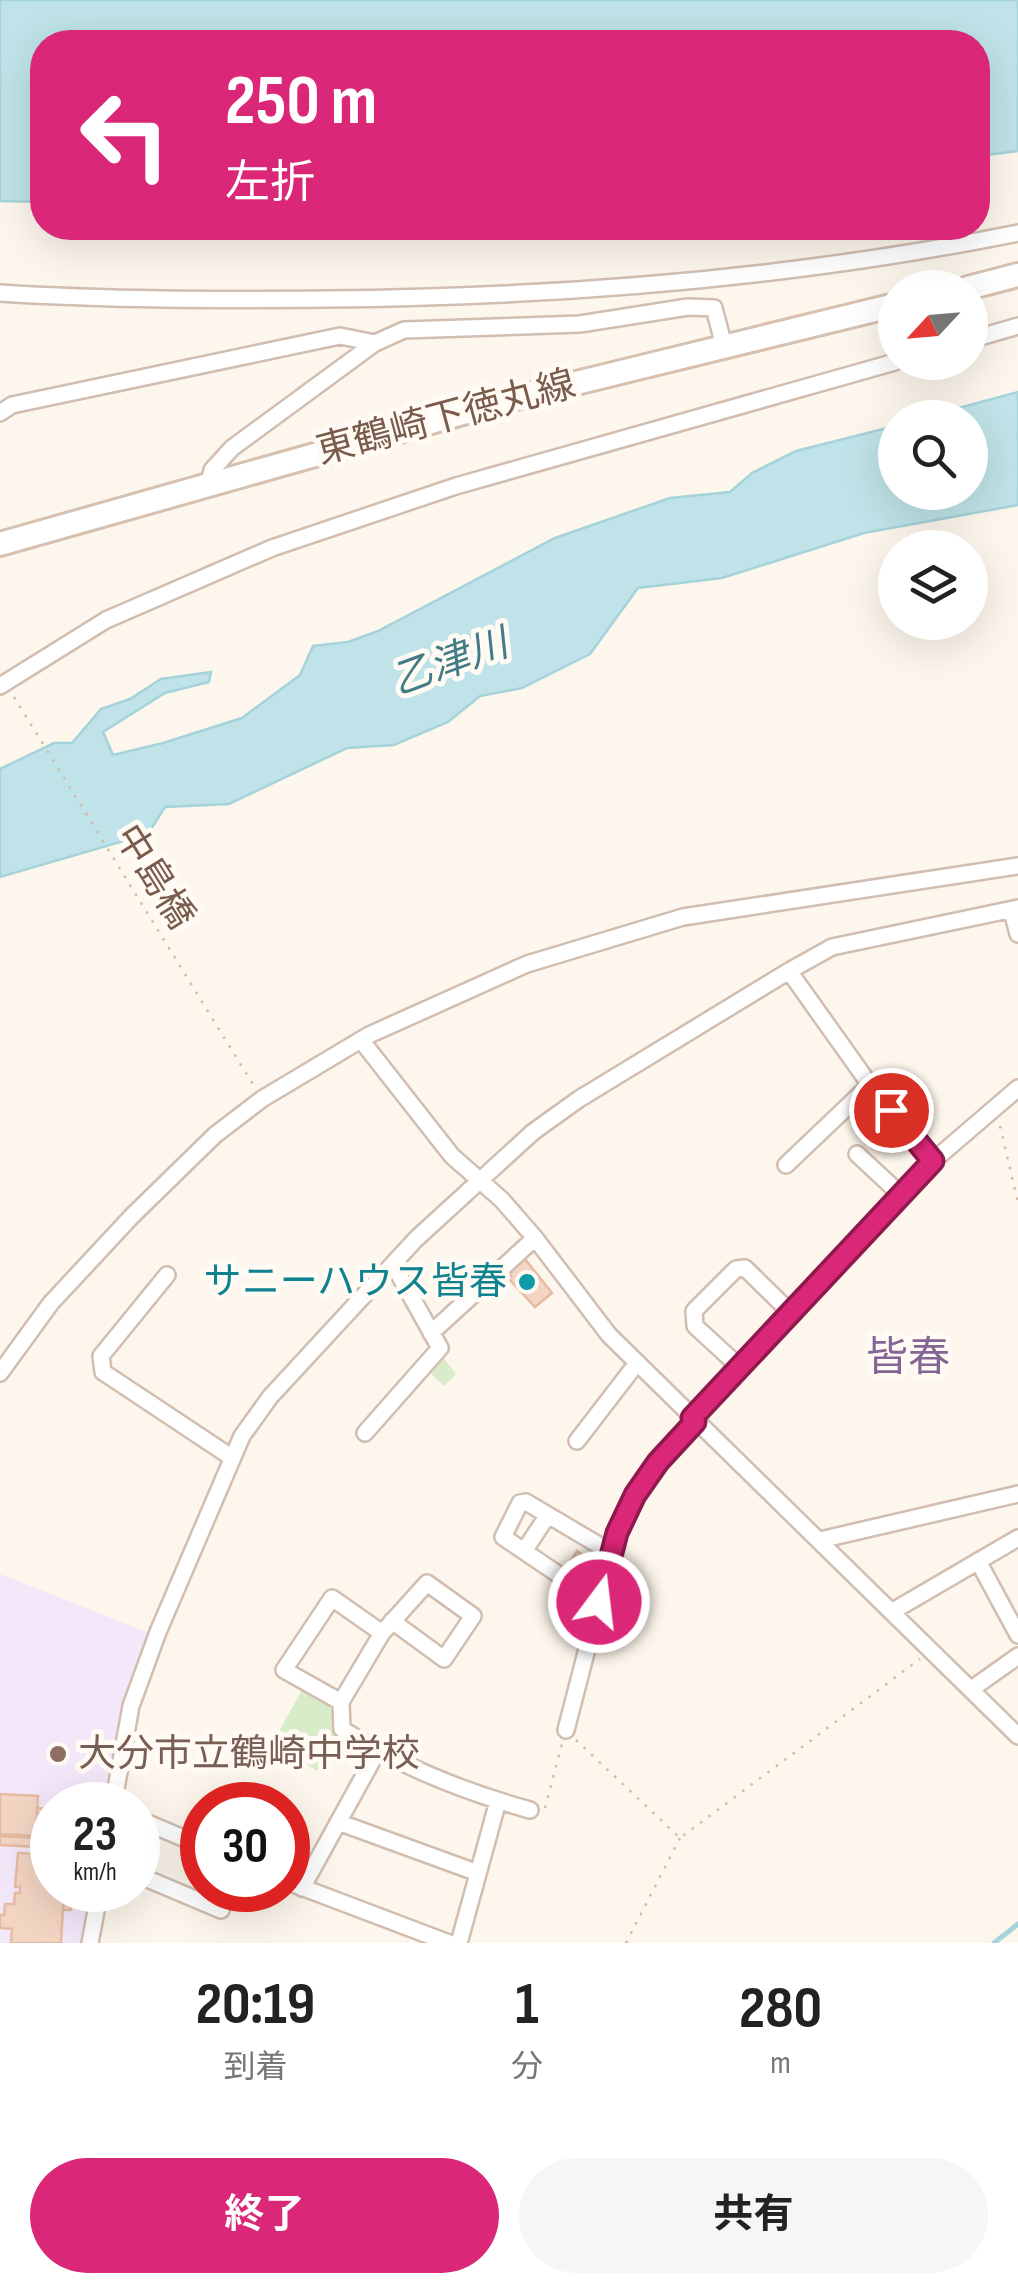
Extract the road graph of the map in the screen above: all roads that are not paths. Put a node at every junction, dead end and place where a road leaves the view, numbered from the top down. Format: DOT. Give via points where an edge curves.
graph roads {
  1 [pos="1018,233"];
  2 [pos="990,237"];
  3 [pos="973,240"];
  4 [pos="1018,275"];
  5 [pos="988,283"];
  6 [pos="0,293"];
  7 [pos="878,309"];
  8 [pos="1018,326"];
  9 [pos="988,335"];
  10 [pos="375,343"];
  11 [pos="724,346"];
  12 [pos="878,367"];
  13 [pos="0,413"];
  14 [pos="208,483"];
  15 [pos="0,544"];
  16 [pos="4,684"];
  17 [pos="1018,866"];
  18 [pos="1015,910"];
  19 [pos="1018,934"];
  20 [pos="789,971"];
  21 [pos="361,1040"];
  22 [pos="870,1085"];
  23 [pos="1018,1088"];
  24 [pos="857,1154"];
  25 [pos="933,1161"];
  26 [pos="786,1164"];
  27 [pos="479,1180"];
  28 [pos="901,1195"];
  29 [pos="534,1238"];
  30 [pos="394,1264"];
  31 [pos="167,1274"];
  32 [pos="791,1312"];
  33 [pos="432,1333"];
  34 [pos="638,1364"];
  35 [pos="734,1373"];
  36 [pos="0,1374"];
  37 [pos="693,1420"];
  38 [pos="365,1433"];
  39 [pos="577,1441"];
  40 [pos="231,1457"];
  41 [pos="1018,1494"];
  42 [pos="548,1515"];
  43 [pos="1018,1538"];
  44 [pos="820,1540"];
  45 [pos="524,1551"];
  46 [pos="612,1553"];
  47 [pos="978,1561"];
  48 [pos="599,1602"];
  49 [pos="893,1611"];
  50 [pos="387,1627"];
  51 [pos="1018,1634"];
  52 [pos="1018,1656"];
  53 [pos="972,1688"];
  54 [pos="341,1702"];
  55 [pos="566,1730"];
  56 [pos="1018,1736"];
  57 [pos="378,1752"];
  58 [pos="117,1782"];
  59 [pos="498,1802"];
  60 [pos="530,1810"];
  61 [pos="338,1822"];
  62 [pos="310,1863"];
  63 [pos="478,1874"];
  64 [pos="310,1891"];
  65 [pos="96,1912"];
  66 [pos="90,1943"];
  67 [pos="449,1943"];
  68 [pos="460,1943"];
  1 -- 2 [label="street"];
  3 -- 6 [label="street" via="743,276 448,298"];
  4 -- 5 [label="street"];
  7 -- 11 [label="street, 東鶴崎下徳丸線"];
  8 -- 9 [label="street"];
  10 -- 11 [label="street" via="404,330 580,324 714,308"];
  10 -- 13 [label="street" via="340,336 12,405"];
  10 -- 14 [label="street" via="232,448"];
  11 -- 14 [label="street, 東鶴崎下徳丸線"];
  12 -- 16 [label="street" via="456,486 272,548 106,620"];
  14 -- 15 [label="street, 東鶴崎下徳丸線"];
  17 -- 21 [label="street" via="684,917 527,964"];
  18 -- 19 [label="street"];
  18 -- 20 [label="street" via="832,947"];
  20 -- 22 [label="street"];
  20 -- 27 [label="street" via="579,1099"];
  21 -- 27 [label="street" via="452,1156"];
  21 -- 36 [label="street" via="258,1093 51,1303"];
  22 -- 25 [label="street"];
  22 -- 26 [label="street"];
  23 -- 25 [label="street"];
  24 -- 28 [label="street"];
  25 -- 28 [label="street"];
  27 -- 29 [label="street"];
  27 -- 30 [label="street"];
  28 -- 32 [label="street"];
  29 -- 33 [label="street"];
  29 -- 34 [label="street"];
  30 -- 33 [label="street"];
  30 -- 40 [label="street" via="270,1397"];
  31 -- 40 [label="street" via="101,1356 103,1372"];
  32 -- 35 [label="street"];
  32 -- 35 [label="street" via="745,1268 736,1268 694,1311 695,1326 732,1360"];
  33 -- 38 [label="street" via="440,1348"];
  34 -- 37 [label="street"];
  34 -- 39 [label="street"];
  35 -- 37 [label="street"];
  37 -- 44 [label="street"];
  37 -- 46 [label="street" via="635,1495"];
  40 -- 58 [label="street" via="131,1706"];
  41 -- 44 [label="street"];
  42 -- 45 [label="street"];
  42 -- 45 [label="street" via="520,1503 503,1536"];
  42 -- 46 [label="street"];
  43 -- 47 [label="street"];
  44 -- 49 [label="street"];
  45 -- 48 [label="street"];
  46 -- 48 [label="street"];
  47 -- 49 [label="street"];
  47 -- 51 [label="street"];
  48 -- 55 [label="street"];
  49 -- 53 [label="street"];
  50 -- 50 [label="street" via="427,1582 473,1616 444,1659"];
  50 -- 54 [label="street"];
  50 -- 54 [label="street" via="332,1598 284,1670"];
  52 -- 53 [label="street"];
  53 -- 56 [label="street"];
  54 -- 57 [label="street" via="342,1729"];
  57 -- 59 [label="street"];
  57 -- 61 [label="street"];
  59 -- 60 [label="street"];
  59 -- 63 [label="street"];
  61 -- 62 [label="street"];
  61 -- 63 [label="street"];
  63 -- 68 [label="street"];
  64 -- 67 [label="street"];
  65 -- 66 [label="street"];
}
